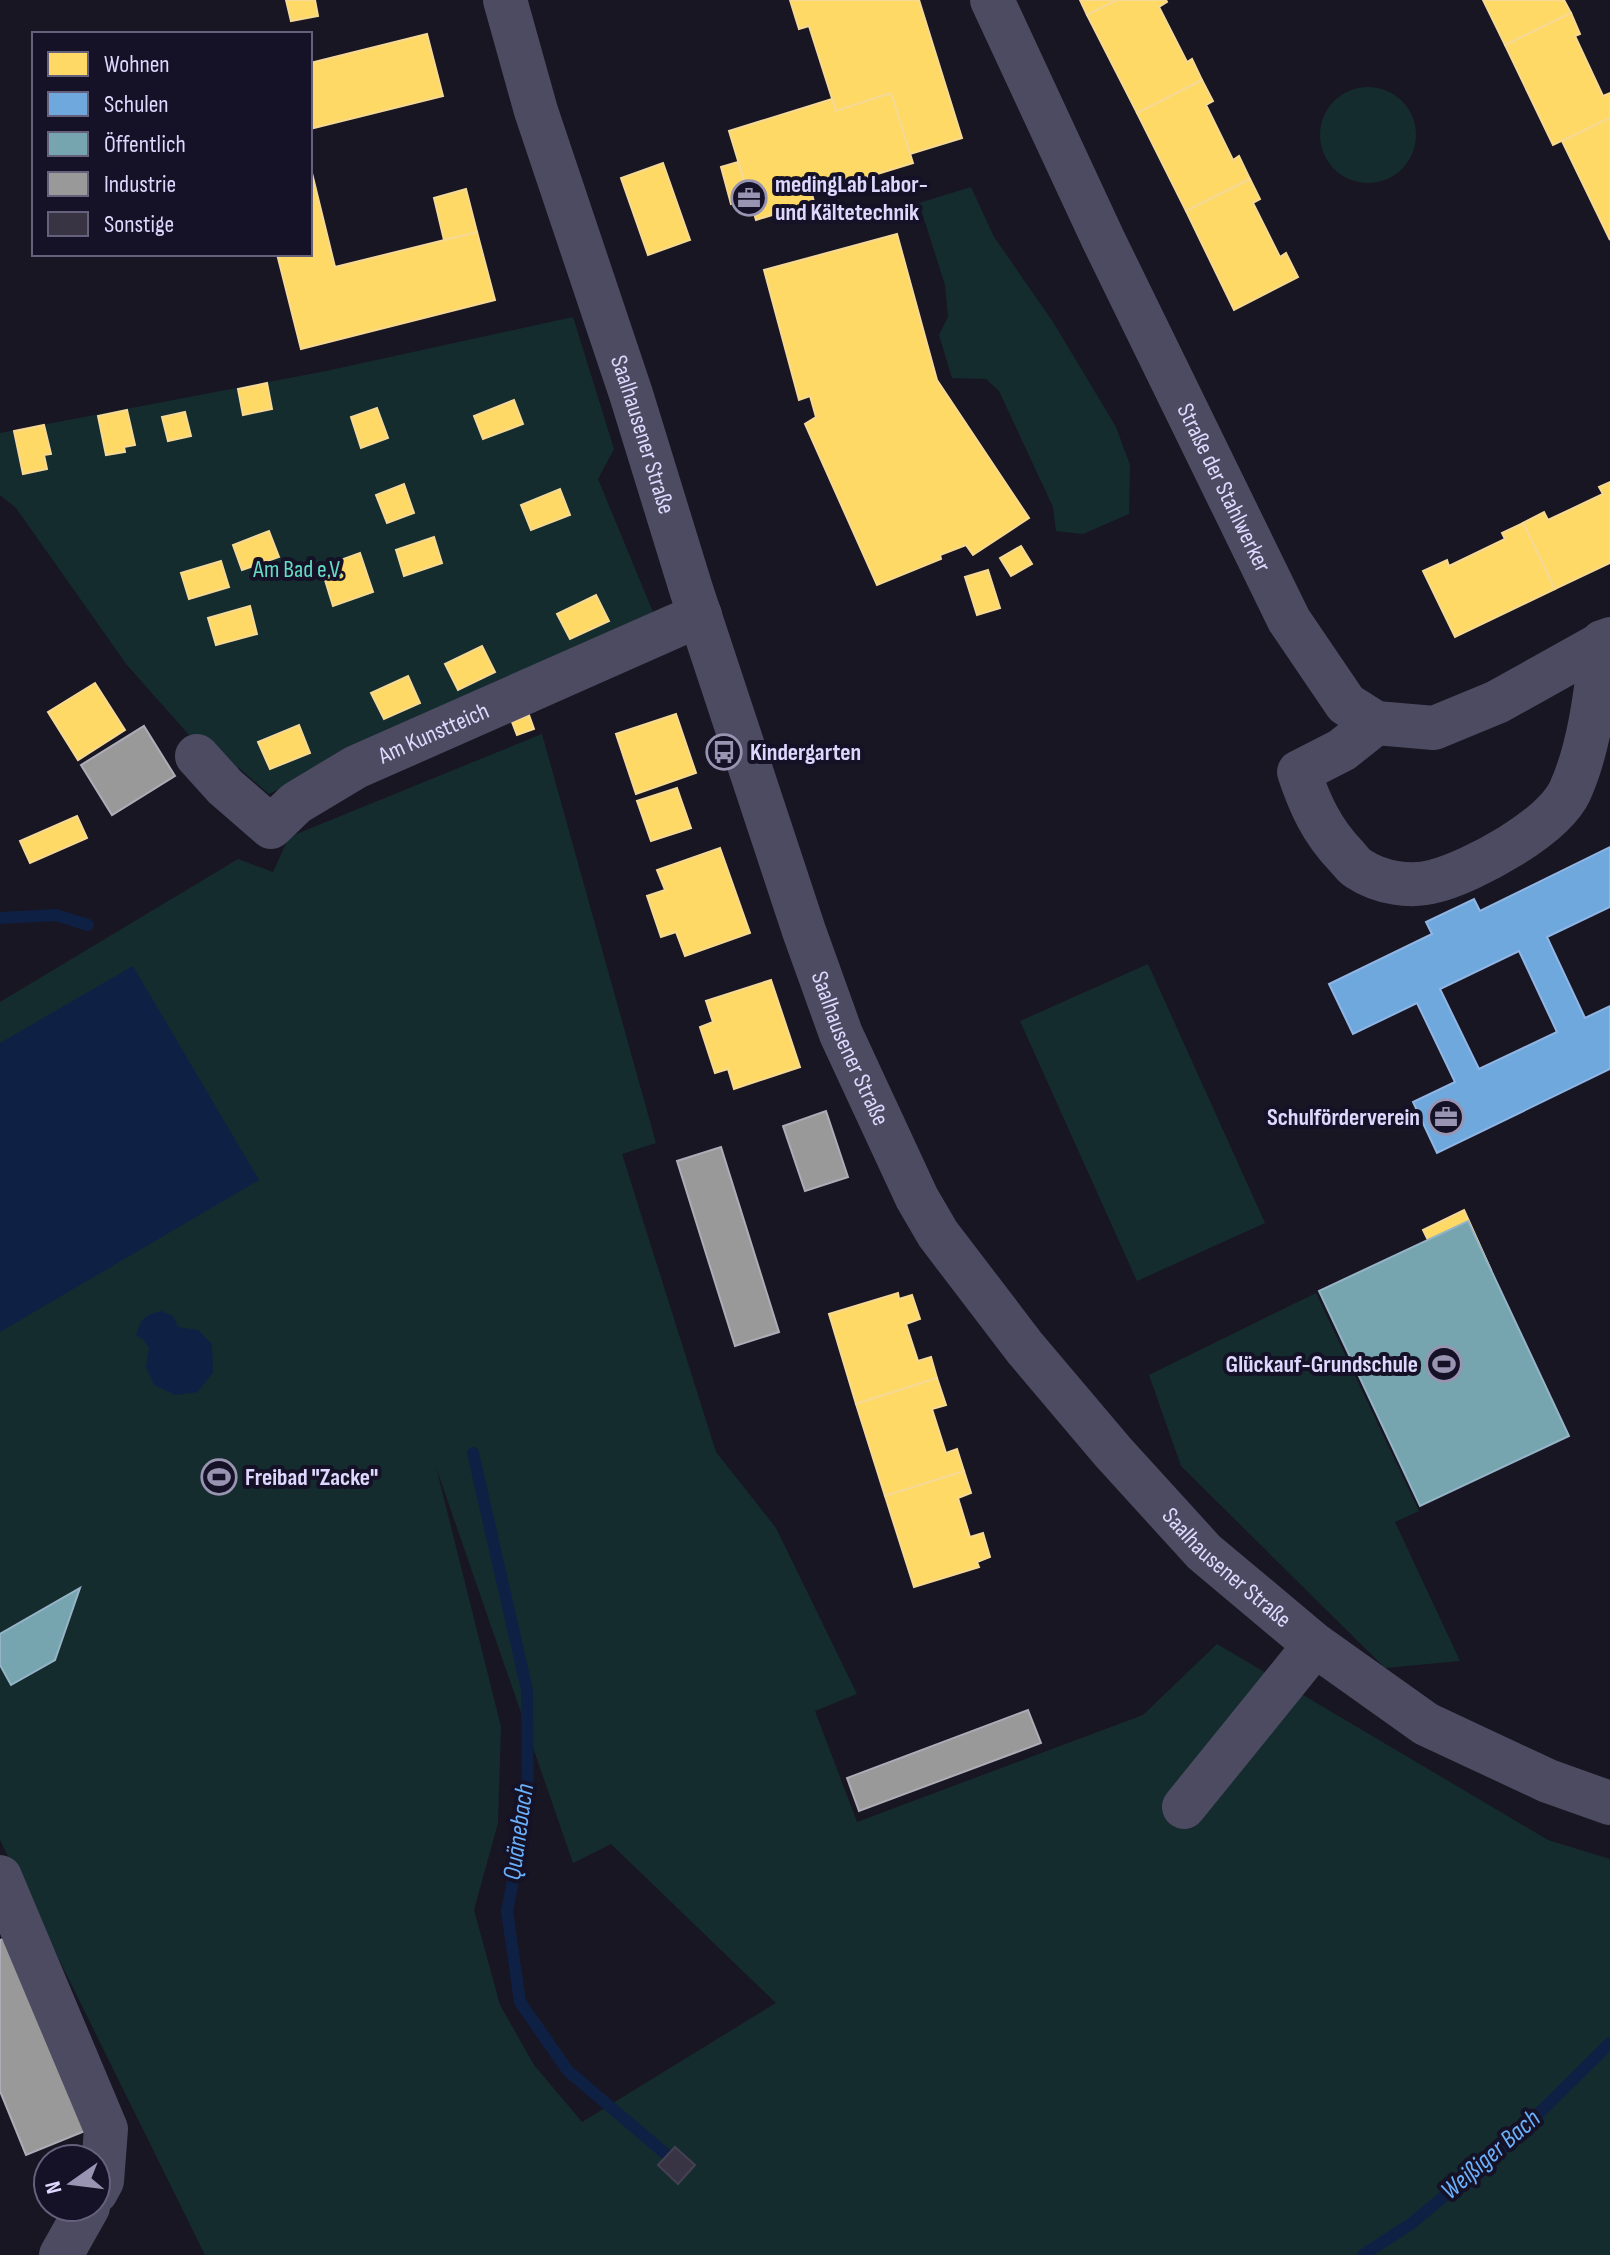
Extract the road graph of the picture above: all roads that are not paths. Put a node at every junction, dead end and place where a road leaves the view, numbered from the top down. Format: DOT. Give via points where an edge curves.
graph roads {
  1 [pos="505,0"];
  2 [pos="992,0"];
  3 [pos="700,615"];
  4 [pos="1606,640"];
  5 [pos="1376,723"];
  6 [pos="197,756"];
  7 [pos="1315,1645"];
  8 [pos="1610,1803"];
  9 [pos="1184,1807"];
  10 [pos="0,1877"];
  11 [pos="105,2143"];
  12 [pos="79,2223"];
  13 [pos="61,2255"];
  1 -- 3 [label="street, Saalhausener Straße"];
  2 -- 5 [label="street, Straße der Stahlwerker" via="1289,620 1346,704"];
  3 -- 6 [label="street, Am Kunstteich" via="356,767 296,803 271,827"];
  3 -- 7 [label="street, Saalhausener Straße" via="841,1034 938,1234 1025,1348 1204,1552"];
  4 -- 5 [label="street" via="1490,706 1434,728"];
  4 -- 5 [label="street" via="1592,717 1569,794 1541,825 1503,853 1435,882 1400,885 1359,869 1329,838 1311,807 1299,772 1342,750"];
  7 -- 8 [label="street, Saalhausener Straße" via="1426,1724 1548,1781"];
  7 -- 9 [label="street"];
  10 -- 11 [label="street" via="106,2129"];
  12 -- 13 [label="street"];
}
